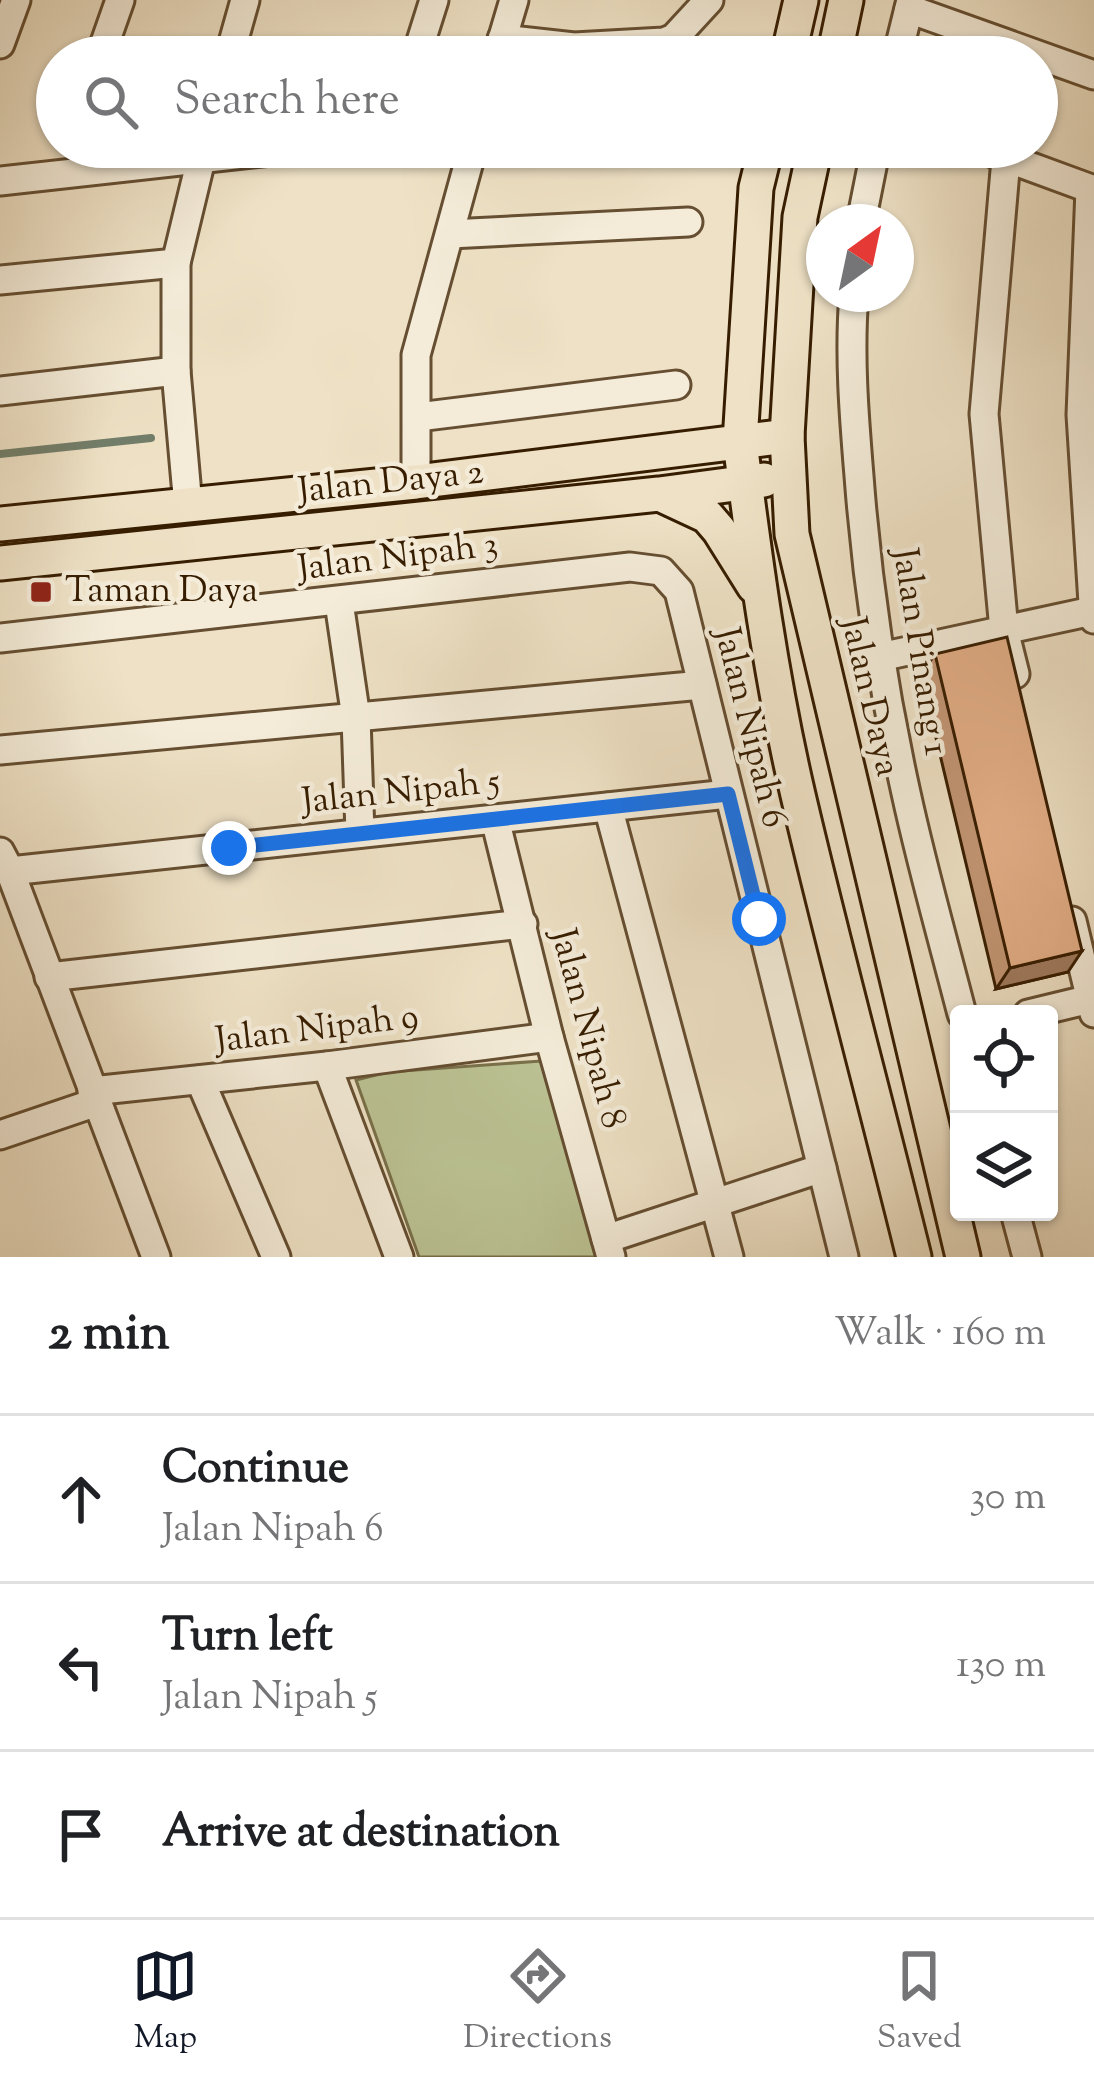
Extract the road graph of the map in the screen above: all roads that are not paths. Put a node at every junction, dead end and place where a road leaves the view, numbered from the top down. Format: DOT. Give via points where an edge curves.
graph roads {
  1 [pos="16,0"];
  2 [pos="120,0"];
  3 [pos="245,0"];
  4 [pos="434,0"];
  5 [pos="514,0"];
  6 [pos="709,0"];
  7 [pos="801,0"];
  8 [pos="846,0"];
  9 [pos="910,4"];
  10 [pos="107,36"];
  11 [pos="235,36"];
  12 [pos="423,36"];
  13 [pos="504,36"];
  14 [pos="674,36"];
  15 [pos="793,36"];
  16 [pos="838,36"];
  17 [pos="902,36"];
  18 [pos="993,36"];
  19 [pos="0,44"];
  20 [pos="1058,61"];
  21 [pos="1094,75"];
  22 [pos="45,168"];
  23 [pos="198,168"];
  24 [pos="467,168"];
  25 [pos="761,168"];
  26 [pos="810,168"];
  27 [pos="872,168"];
  28 [pos="1005,168"];
  29 [pos="1031,168"];
  30 [pos="0,181"];
  31 [pos="1092,190"];
  32 [pos="865,204"];
  33 [pos="688,222"];
  34 [pos="449,234"];
  35 [pos="176,262"];
  36 [pos="0,280"];
  37 [pos="853,312"];
  38 [pos="176,371"];
  39 [pos="676,385"];
  40 [pos="0,391"];
  41 [pos="418,417"];
  42 [pos="787,436"];
  43 [pos="740,442"];
  44 [pos="790,476"];
  45 [pos="416,482"];
  46 [pos="745,482"];
  47 [pos="658,494"];
  48 [pos="188,506"];
  49 [pos="0,524"];
  50 [pos="0,563"];
  51 [pos="661,571"];
  52 [pos="761,598"];
  53 [pos="339,602"];
  54 [pos="1093,615"];
  55 [pos="1004,630"];
  56 [pos="0,638"];
  57 [pos="880,657"];
  58 [pos="702,685"];
  59 [pos="1021,699"];
  60 [pos="356,718"];
  61 [pos="0,750"];
  62 [pos="728,794"];
  63 [pos="608,807"];
  64 [pos="495,819"];
  65 [pos="360,833"];
  66 [pos="5,862"];
  67 [pos="1064,884"];
  68 [pos="523,924"];
  69 [pos="50,977"];
  70 [pos="1093,1004"];
  71 [pos="960,1005"];
  72 [pos="1058,1009"];
  73 [pos="549,1037"];
  74 [pos="327,1066"];
  75 [pos="200,1079"];
  76 [pos="95,1096"];
  77 [pos="0,1136"];
  78 [pos="822,1168"];
  79 [pos="715,1204"];
  80 [pos="1017,1221"];
  81 [pos="609,1248"];
  82 [pos="156,1257"];
  83 [pos="275,1257"];
  84 [pos="399,1257"];
  85 [pos="729,1257"];
  86 [pos="844,1257"];
  87 [pos="914,1257"];
  88 [pos="963,1257"];
  89 [pos="1027,1257"];
  1 -- 19 [label="street"];
  2 -- 10 [label="street"];
  3 -- 11 [label="street"];
  4 -- 12 [label="street"];
  5 -- 13 [label="street"];
  6 -- 14 [label="street"];
  7 -- 15 [label="main road"];
  8 -- 16 [label="main road"];
  9 -- 17 [label="street"];
  9 -- 18 [label="street"];
  20 -- 21 [label="street"];
  22 -- 30 [label="street"];
  23 -- 35 [label="street"];
  24 -- 34 [label="street"];
  25 -- 43 [label="main road"];
  26 -- 42 [label="main road, Jalan Daya" via="800,217"];
  27 -- 32 [label="street"];
  28 -- 55 [label="street" via="984,414"];
  29 -- 31 [label="street"];
  31 -- 54 [label="street" via="1081,416"];
  33 -- 34 [label="street"];
  34 -- 41 [label="street" via="416,355"];
  35 -- 36 [label="street"];
  35 -- 38 [label="street"];
  37 -- 57 [label="street, Jalan Pinang 1" via="863,532"];
  38 -- 40 [label="street"];
  38 -- 48 [label="street"];
  39 -- 41 [label="street"];
  41 -- 45 [label="street"];
  42 -- 43 [label="main road, Jalan Daya 2"];
  42 -- 44 [label="main road, Jalan Daya"];
  43 -- 45 [label="main road, Jalan Daya 2"];
  43 -- 46 [label="main road"];
  44 -- 46 [label="main road, Jalan Daya 2"];
  44 -- 88 [label="main road, Jalan Daya" via="792,534 810,618"];
  45 -- 48 [label="main road, Jalan Daya 2"];
  46 -- 47 [label="main road, Jalan Daya 2"];
  46 -- 52 [label="main road"];
  47 -- 50 [label="main road, Jalan Daya 2"];
  47 -- 52 [label="main road" via="707,516"];
  48 -- 49 [label="main road, Jalan Daya 2"];
  51 -- 53 [label="street, Jalan Nipah 3" via="630,567"];
  51 -- 58 [label="street, Jalan Nipah 6" via="680,591"];
  52 -- 87 [label="main road" via="797,791"];
  53 -- 56 [label="street, Jalan Nipah 3"];
  53 -- 60 [label="street"];
  54 -- 55 [label="street"];
  55 -- 57 [label="street"];
  55 -- 59 [label="street"];
  57 -- 71 [label="street, Jalan Pinang 1"];
  58 -- 60 [label="street"];
  58 -- 62 [label="street, Jalan Nipah 6"];
  60 -- 61 [label="street"];
  60 -- 65 [label="street"];
  62 -- 63 [label="street, Jalan Nipah 5"];
  62 -- 78 [label="street, Jalan Nipah 6"];
  63 -- 64 [label="street, Jalan Nipah 5"];
  63 -- 79 [label="street"];
  64 -- 65 [label="street, Jalan Nipah 5"];
  64 -- 68 [label="street, Jalan Nipah 8"];
  65 -- 66 [label="street, Jalan Nipah 5"];
  66 -- 69 [label="street"];
  67 -- 70 [label="street"];
  68 -- 69 [label="street"];
  68 -- 73 [label="street, Jalan Nipah 8"];
  69 -- 76 [label="street"];
  70 -- 72 [label="street"];
  73 -- 74 [label="street, Jalan Nipah 9"];
  73 -- 81 [label="street, Jalan Nipah 8"];
  74 -- 75 [label="street, Jalan Nipah 9"];
  74 -- 84 [label="street"];
  75 -- 76 [label="street, Jalan Nipah 9"];
  75 -- 83 [label="street"];
  76 -- 77 [label="street, Jalan Nipah 9"];
  76 -- 82 [label="street"];
  78 -- 79 [label="street"];
  78 -- 86 [label="street, Jalan Nipah 6"];
  79 -- 81 [label="street"];
  79 -- 85 [label="street"];
  80 -- 89 [label="street"];
}
